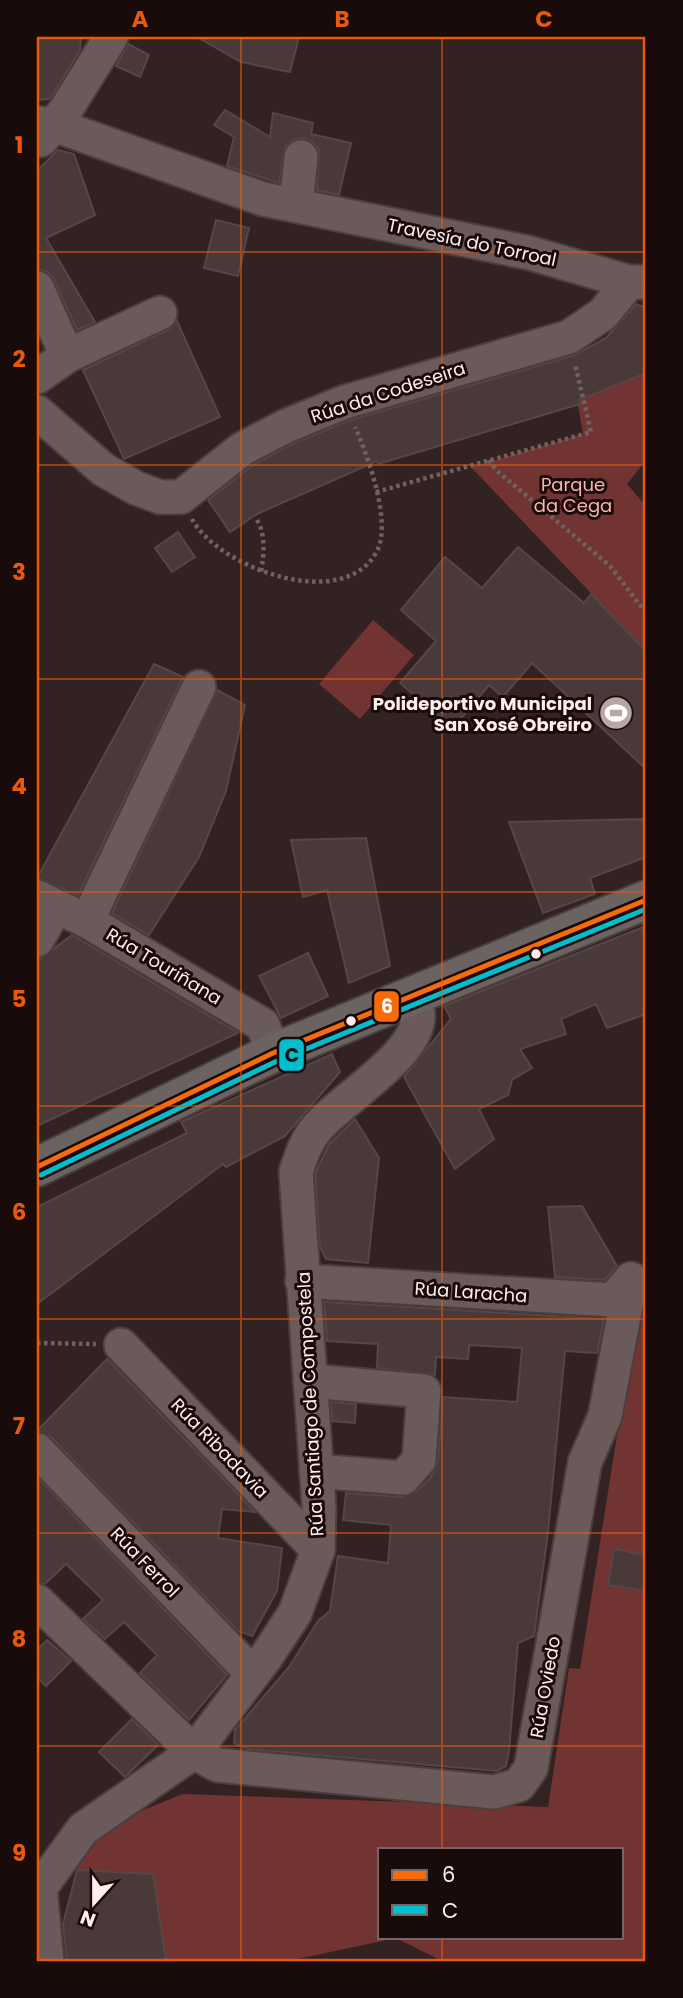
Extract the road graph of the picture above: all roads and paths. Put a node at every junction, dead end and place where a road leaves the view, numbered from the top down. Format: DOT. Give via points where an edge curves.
graph roads {
  1 [pos="111,37"];
  2 [pos="42,131"];
  3 [pos="301,158"];
  4 [pos="296,205"];
  5 [pos="638,282"];
  6 [pos="37,288"];
  7 [pos="160,313"];
  8 [pos="67,356"];
  9 [pos="577,376"];
  10 [pos="37,377"];
  11 [pos="39,420"];
  12 [pos="358,434"];
  13 [pos="489,460"];
  14 [pos="376,492"];
  15 [pos="181,497"];
  16 [pos="257,520"];
  17 [pos="261,572"];
  18 [pos="646,613"];
  19 [pos="199,687"];
  20 [pos="646,900"];
  21 [pos="47,902"];
  22 [pos="87,921"];
  23 [pos="37,940"];
  24 [pos="410,995"];
  25 [pos="274,1053"];
  26 [pos="37,1167"];
  27 [pos="302,1280"];
  28 [pos="638,1280"];
  29 [pos="37,1343"];
  30 [pos="121,1345"];
  31 [pos="310,1381"];
  32 [pos="37,1450"];
  33 [pos="316,1471"];
  34 [pos="318,1550"];
  35 [pos="37,1601"];
  36 [pos="252,1673"];
  37 [pos="194,1752"];
  38 [pos="47,1961"];
  1 -- 2 [label="street"];
  2 -- 4 [label="street, Travesía do Torroal"];
  3 -- 4 [label="street"];
  4 -- 5 [label="street, Travesía do Torroal" via="530,253"];
  5 -- 15 [label="street, Rúa da Codeseira" via="569,337 345,402 286,426 242,449"];
  6 -- 8 [label="street"];
  7 -- 8 [label="street"];
  8 -- 10 [label="street"];
  9 -- 13 [label="path" via="591,432"];
  11 -- 15 [label="street" via="104,470 136,488 160,497"];
  12 -- 14 [label="path"];
  13 -- 14 [label="path"];
  13 -- 18 [label="path" via="610,566"];
  14 -- 17 [label="path" via="382,534 377,551 359,570 344,578 312,581"];
  15 -- 17 [label="path" via="198,529 215,547"];
  16 -- 17 [label="path" via="264,554"];
  19 -- 22 [label="street"];
  20 -- 24 [label="main road"];
  21 -- 22 [label="street, Rúa Touriñana"];
  21 -- 23 [label="street"];
  22 -- 25 [label="street, Rúa Touriñana" via="263,1025"];
  24 -- 25 [label="main road"];
  24 -- 27 [label="street, Rúa Santiago de Compostela" via="418,1015 413,1034 399,1054 317,1128 302,1151 296,1172"];
  25 -- 26 [label="main road"];
  27 -- 28 [label="street, Rúa Laracha" via="613,1300"];
  27 -- 31 [label="street, Rúa Santiago de Compostela"];
  28 -- 37 [label="street, Rúa Oviedo" via="605,1416 586,1462 531,1768 519,1784 494,1792 286,1772 217,1765"];
  29 -- 30 [label="path"];
  30 -- 34 [label="street, Rúa Ribadavia"];
  31 -- 33 [label="street, Rúa Santiago de Compostela"];
  31 -- 33 [label="street" via="424,1391 419,1460 403,1478"];
  32 -- 36 [label="street, Rúa Ferrol"];
  33 -- 34 [label="street, Rúa Santiago de Compostela"];
  34 -- 36 [label="street, Rúa Santiago de Compostela" via="295,1614"];
  35 -- 37 [label="street"];
  36 -- 37 [label="street, Rúa Santiago de Compostela"];
  37 -- 38 [label="street, Rúa Santiago de Compostela" via="83,1829 40,1888"];
}
